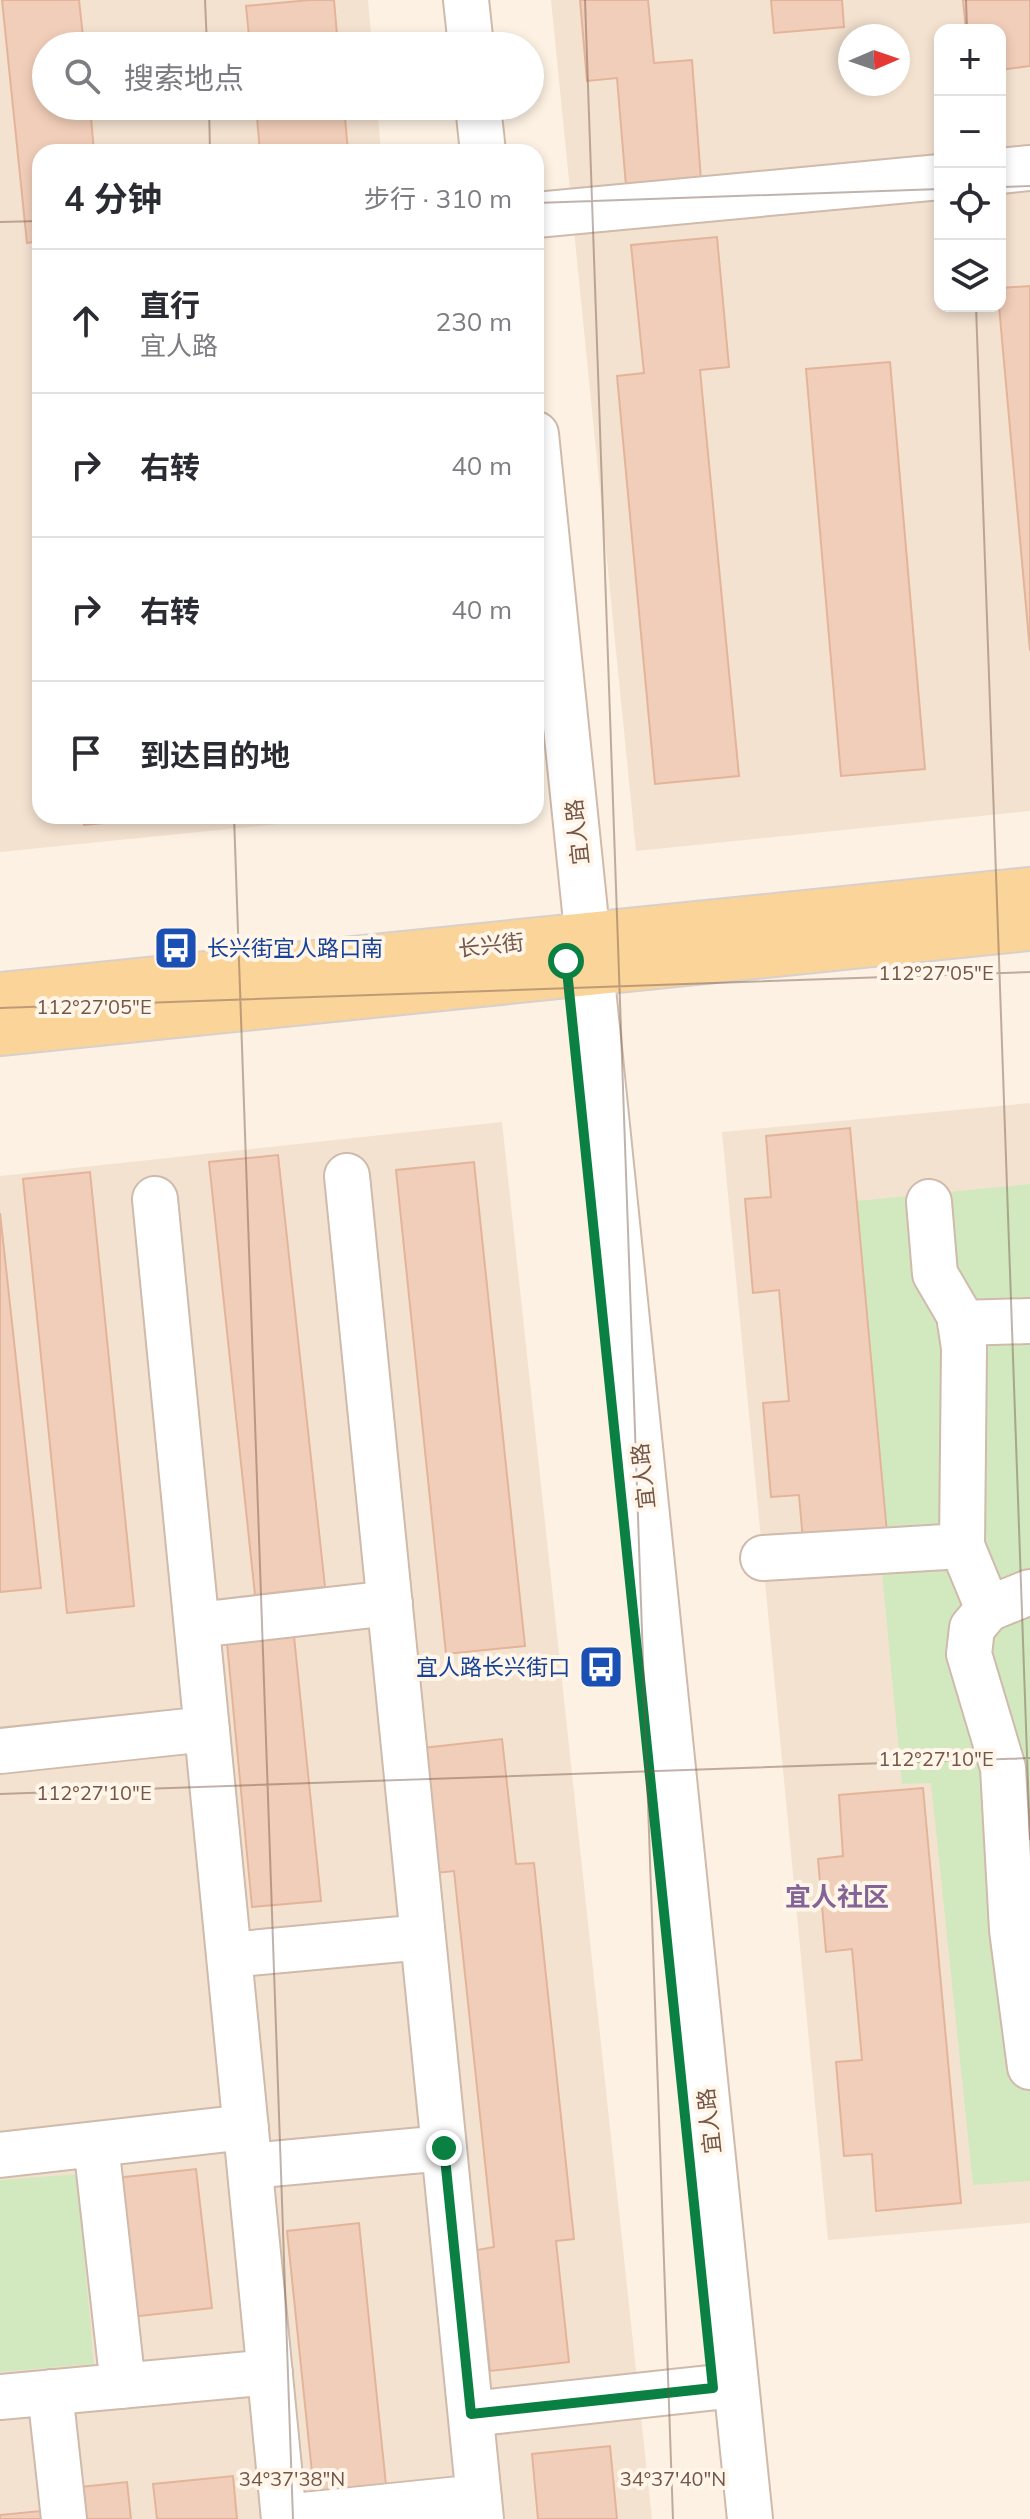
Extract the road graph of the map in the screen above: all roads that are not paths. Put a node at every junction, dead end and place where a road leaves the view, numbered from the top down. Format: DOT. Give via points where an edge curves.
graph roads {
  1 [pos="466,0"];
  2 [pos="491,0"];
  3 [pos="469,32"];
  4 [pos="494,32"];
  5 [pos="480,120"];
  6 [pos="504,120"];
  7 [pos="482,144"];
  8 [pos="506,144"];
  9 [pos="1030,168"];
  10 [pos="1006,170"];
  11 [pos="934,178"];
  12 [pos="544,214"];
  13 [pos="544,533"];
  14 [pos="544,718"];
  15 [pos="1030,890"];
  16 [pos="1030,928"];
  17 [pos="578,955"];
  18 [pos="0,995"];
  19 [pos="0,1033"];
  20 [pos="347,1176"];
  21 [pos="155,1199"];
  22 [pos="929,1202"];
  23 [pos="1030,1321"];
  24 [pos="960,1323"];
  25 [pos="962,1546"];
  26 [pos="763,1558"];
  27 [pos="1030,1592"];
  28 [pos="390,1603"];
  29 [pos="988,1609"];
  30 [pos="197,1625"];
  31 [pos="207,1729"];
  32 [pos="0,1751"];
  33 [pos="1021,1932"];
  34 [pos="423,1937"];
  35 [pos="229,1955"];
  36 [pos="1030,2067"];
  37 [pos="96,2144"];
  38 [pos="248,2147"];
  39 [pos="444,2148"];
  40 [pos="0,2155"];
  41 [pos="270,2372"];
  42 [pos="123,2386"];
  43 [pos="724,2387"];
  44 [pos="50,2392"];
  45 [pos="0,2397"];
  46 [pos="471,2414"];
  47 [pos="480,2508"];
  48 [pos="284,2518"];
  49 [pos="64,2519"];
  50 [pos="727,2519"];
  51 [pos="750,2519"];
  1 -- 3 [label="street"];
  2 -- 4 [label="street"];
  5 -- 7 [label="street"];
  6 -- 8 [label="street"];
  9 -- 10 [label="street"];
  11 -- 12 [label="street"];
  13 -- 17 [label="street, 宜人路"];
  14 -- 17 [label="street, 宜人路"];
  15 -- 17 [label="main road, 长兴街"];
  16 -- 17 [label="main road, 长兴街"];
  17 -- 18 [label="main road, 长兴街"];
  17 -- 19 [label="main road, 长兴街"];
  17 -- 43 [label="street, 宜人路"];
  20 -- 28 [label="street"];
  21 -- 30 [label="street"];
  22 -- 24 [label="street" via="935,1274"];
  23 -- 24 [label="street"];
  24 -- 25 [label="street"];
  25 -- 26 [label="street"];
  25 -- 29 [label="street"];
  27 -- 29 [label="street"];
  28 -- 30 [label="street"];
  28 -- 34 [label="street"];
  29 -- 33 [label="street" via="972,1628 969,1654 1003,1768"];
  30 -- 31 [label="street"];
  31 -- 32 [label="street"];
  31 -- 35 [label="street"];
  33 -- 36 [label="street"];
  34 -- 35 [label="street"];
  34 -- 39 [label="street"];
  35 -- 38 [label="street"];
  37 -- 38 [label="street"];
  37 -- 40 [label="street"];
  37 -- 42 [label="street"];
  38 -- 39 [label="street"];
  38 -- 41 [label="street"];
  39 -- 46 [label="street"];
  41 -- 42 [label="street"];
  41 -- 48 [label="street"];
  42 -- 44 [label="street"];
  43 -- 46 [label="street"];
  43 -- 50 [label="street, 宜人路"];
  43 -- 51 [label="street, 宜人路"];
  44 -- 45 [label="street"];
  44 -- 49 [label="street"];
  46 -- 47 [label="street"];
  47 -- 48 [label="street"];
}
